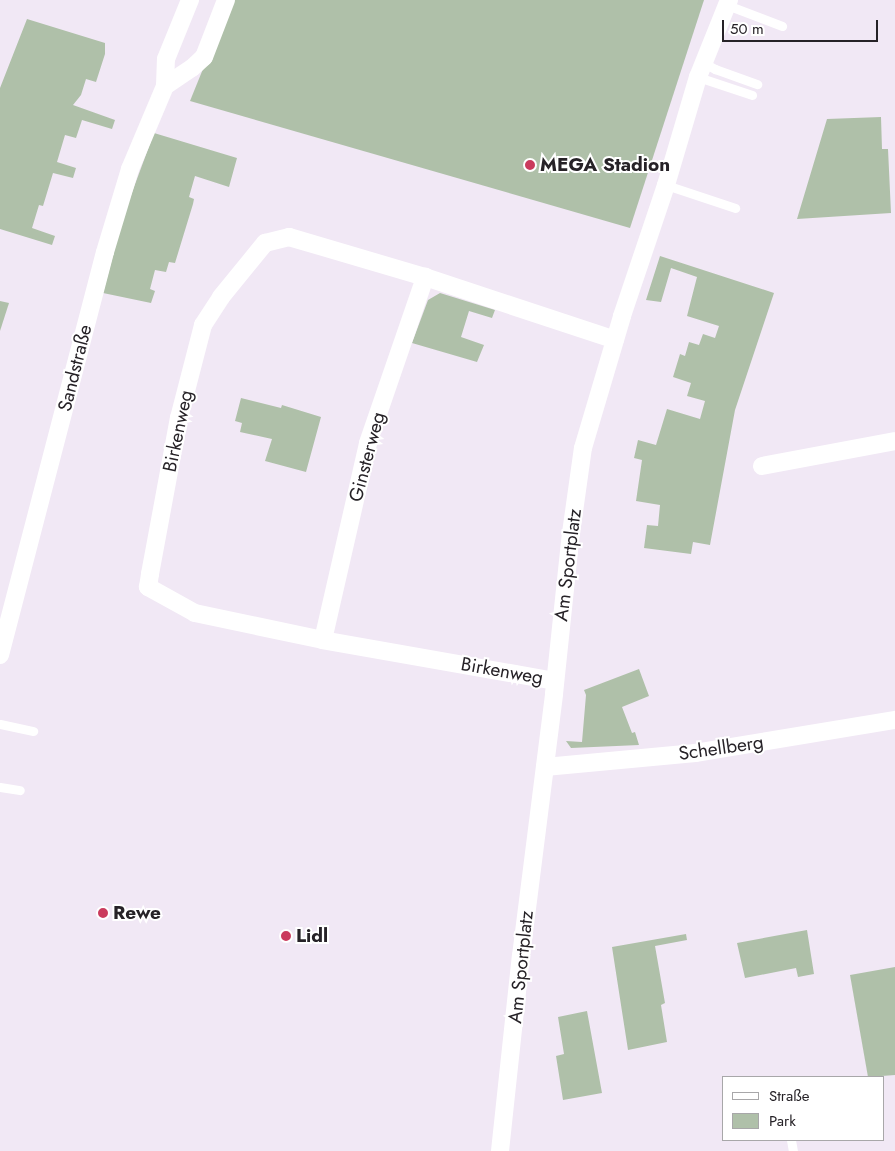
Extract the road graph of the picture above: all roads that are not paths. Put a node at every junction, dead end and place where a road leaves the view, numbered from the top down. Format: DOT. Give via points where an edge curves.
graph roads {
  1 [pos="190,0"];
  2 [pos="226,0"];
  3 [pos="728,3"];
  4 [pos="782,26"];
  5 [pos="701,70"];
  6 [pos="757,84"];
  7 [pos="165,86"];
  8 [pos="752,96"];
  9 [pos="666,185"];
  10 [pos="735,208"];
  11 [pos="424,277"];
  12 [pos="615,340"];
  13 [pos="895,441"];
  14 [pos="762,466"];
  15 [pos="323,640"];
  16 [pos="0,655"];
  17 [pos="555,681"];
  18 [pos="895,720"];
  19 [pos="0,724"];
  20 [pos="33,731"];
  21 [pos="545,767"];
  22 [pos="0,787"];
  23 [pos="20,790"];
  24 [pos="500,1151"];
  1 -- 7 [label="street, Sandstraße" via="166,59"];
  2 -- 7 [label="street" via="204,57"];
  3 -- 4 [label="lane"];
  3 -- 5 [label="street, Am Sportplatz"];
  5 -- 6 [label="lane" via="715,69"];
  5 -- 8 [label="lane"];
  5 -- 9 [label="street, Am Sportplatz"];
  7 -- 16 [label="street, Sandstraße" via="130,169 105,252"];
  9 -- 10 [label="lane"];
  9 -- 12 [label="street, Am Sportplatz"];
  11 -- 12 [label="street, Birkenweg"];
  11 -- 15 [label="street, Ginsterweg" via="368,443"];
  11 -- 15 [label="street, Birkenweg" via="289,237 265,243 221,297 203,325 179,418 148,587 195,613"];
  12 -- 17 [label="street, Am Sportplatz" via="583,448"];
  13 -- 14 [label="street"];
  15 -- 17 [label="street, Birkenweg"];
  17 -- 21 [label="street, Am Sportplatz"];
  18 -- 21 [label="street, Schellberg" via="695,753"];
  19 -- 20 [label="lane"];
  21 -- 24 [label="street, Am Sportplatz"];
  22 -- 23 [label="lane"];
}
